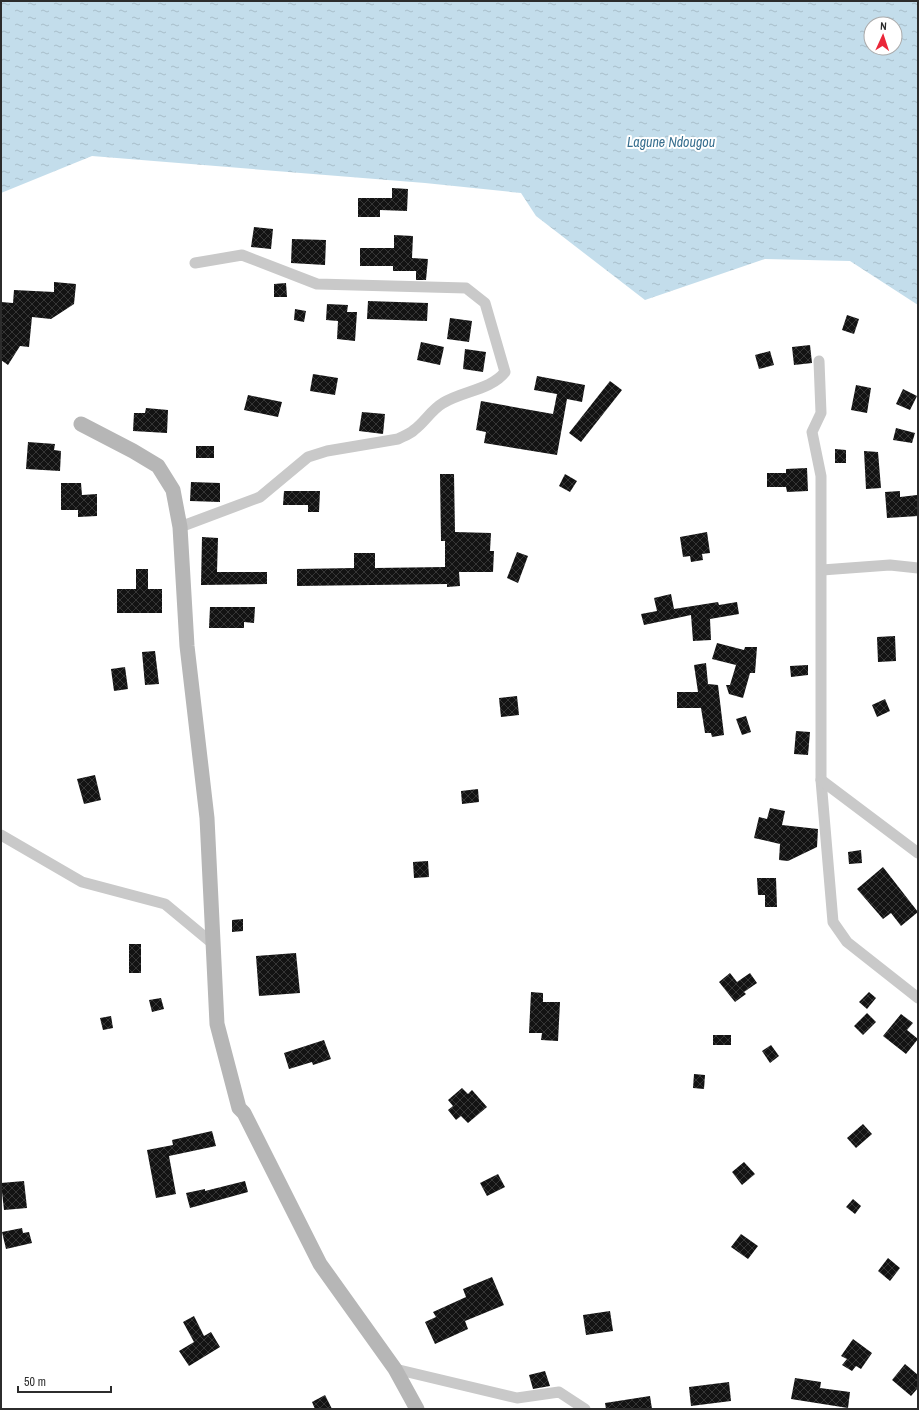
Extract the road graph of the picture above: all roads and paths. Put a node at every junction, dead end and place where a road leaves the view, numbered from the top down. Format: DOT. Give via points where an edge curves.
graph roads {
  1 [pos="194,263"];
  2 [pos="819,361"];
  3 [pos="81,424"];
  4 [pos="180,527"];
  5 [pos="918,568"];
  6 [pos="822,570"];
  7 [pos="821,780"];
  8 [pos="1,834"];
  9 [pos="918,853"];
  10 [pos="212,943"];
  11 [pos="918,998"];
  12 [pos="395,1369"];
  13 [pos="417,1409"];
  14 [pos="585,1409"];
  1 -- 4 [label="street" via="242,255 317,284 466,288 485,303 505,372 498,380 435,407 415,430 403,437 327,451 308,458 260,497"];
  2 -- 6 [label="street" via="821,413 812,432 821,476"];
  3 -- 4 [label="street" via="158,466 173,490"];
  4 -- 10 [label="street" via="187,646 207,818"];
  5 -- 6 [label="street" via="890,565"];
  6 -- 7 [label="street"];
  7 -- 9 [label="street"];
  7 -- 11 [label="street" via="833,922 847,942"];
  8 -- 10 [label="street" via="82,882 165,904"];
  10 -- 12 [label="street" via="217,1024 239,1108 244,1113 320,1264"];
  12 -- 13 [label="street"];
  12 -- 14 [label="street" via="517,1398 559,1392"];
}
